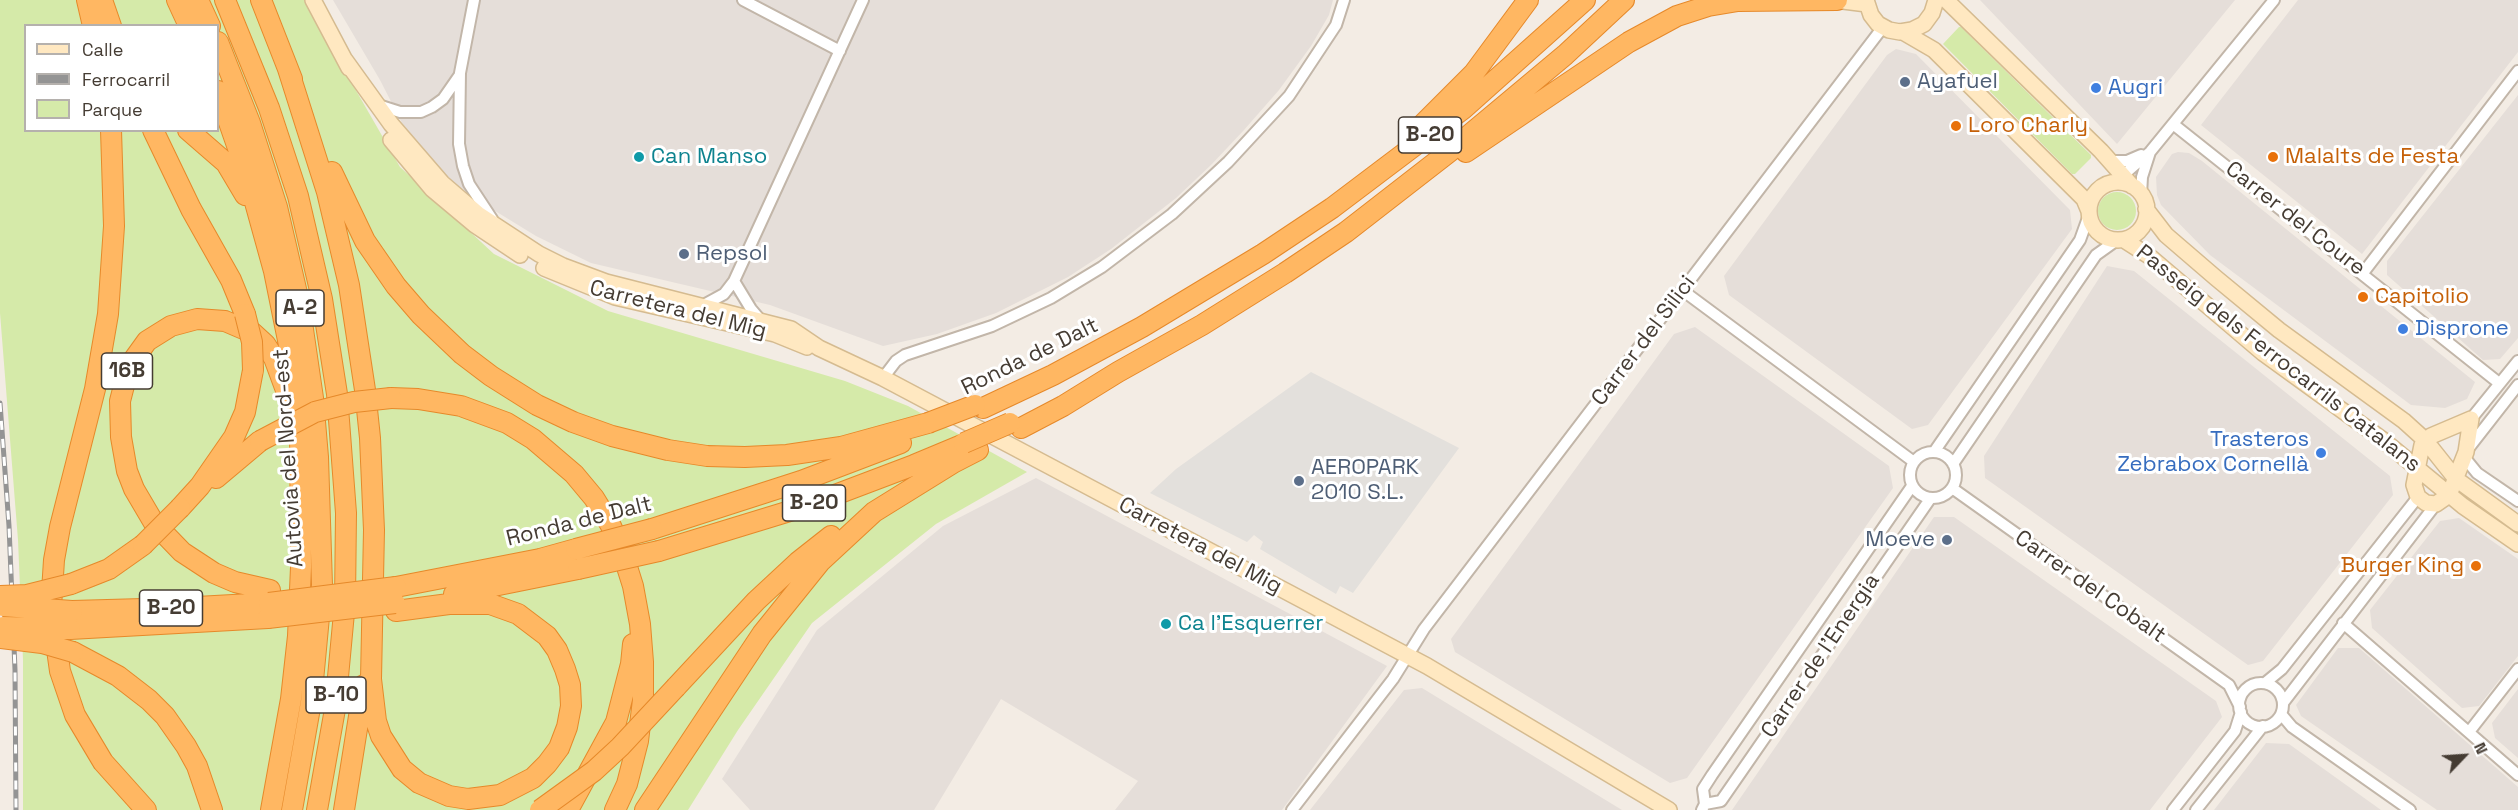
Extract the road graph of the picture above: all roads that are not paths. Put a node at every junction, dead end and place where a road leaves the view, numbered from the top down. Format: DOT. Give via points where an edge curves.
graph roads {
  1 [pos="87,0"];
  2 [pos="102,0"];
  3 [pos="177,0"];
  4 [pos="198,0"];
  5 [pos="225,0"];
  6 [pos="261,0"];
  7 [pos="313,0"];
  8 [pos="474,0"];
  9 [pos="743,0"];
  10 [pos="863,0"];
  11 [pos="1344,0"];
  12 [pos="1528,0"];
  13 [pos="1585,0"];
  14 [pos="1624,0"];
  15 [pos="1836,0"];
  16 [pos="1936,0"];
  17 [pos="1946,0"];
  18 [pos="2274,0"];
  19 [pos="1867,2"];
  20 [pos="106,24"];
  21 [pos="107,24"];
  22 [pos="188,24"];
  23 [pos="209,24"];
  24 [pos="1883,27"];
  25 [pos="1903,32"];
  26 [pos="219,45"];
  27 [pos="840,51"];
  28 [pos="345,60"];
  29 [pos="288,69"];
  30 [pos="2518,71"];
  31 [pos="460,73"];
  32 [pos="219,94"];
  33 [pos="377,105"];
  34 [pos="2173,124"];
  35 [pos="111,132"];
  36 [pos="154,132"];
  37 [pos="190,132"];
  38 [pos="2150,152"];
  39 [pos="2110,161"];
  40 [pos="2131,190"];
  41 [pos="1376,211"];
  42 [pos="2089,213"];
  43 [pos="499,229"];
  44 [pos="2121,240"];
  45 [pos="1263,254"];
  46 [pos="274,270"];
  47 [pos="2363,273"];
  48 [pos="734,281"];
  49 [pos="1682,290"];
  50 [pos="702,306"];
  51 [pos="760,320"];
  52 [pos="775,334"];
  53 [pos="819,348"];
  54 [pos="2518,361"];
  55 [pos="883,378"];
  56 [pos="2499,383"];
  57 [pos="2518,385"];
  58 [pos="2470,419"];
  59 [pos="932,426"];
  60 [pos="2445,430"];
  61 [pos="2425,440"];
  62 [pos="971,447"];
  63 [pos="1934,452"];
  64 [pos="2465,455"];
  65 [pos="1914,462"];
  66 [pos="953,463"];
  67 [pos="1953,464"];
  68 [pos="2416,467"];
  69 [pos="301,470"];
  70 [pos="2456,479"];
  71 [pos="1912,486"];
  72 [pos="1952,488"];
  73 [pos="2449,495"];
  74 [pos="2418,497"];
  75 [pos="1930,499"];
  76 [pos="2518,501"];
  77 [pos="2436,504"];
  78 [pos="181,510"];
  79 [pos="2518,524"];
  80 [pos="2518,544"];
  81 [pos="345,580"];
  82 [pos="322,585"];
  83 [pos="633,586"];
  84 [pos="393,591"];
  85 [pos="0,596"];
  86 [pos="0,606"];
  87 [pos="267,611"];
  88 [pos="71,620"];
  89 [pos="2343,623"];
  90 [pos="0,627"];
  91 [pos="0,638"];
  92 [pos="1407,656"];
  93 [pos="2518,669"];
  94 [pos="2265,683"];
  95 [pos="2229,685"];
  96 [pos="2249,687"];
  97 [pos="2282,708"];
  98 [pos="2241,709"];
  99 [pos="2263,726"];
  100 [pos="2469,732"];
  101 [pos="2518,774"];
  102 [pos="1704,807"];
  103 [pos="146,810"];
  104 [pos="212,810"];
  105 [pos="271,810"];
  106 [pos="292,810"];
  107 [pos="317,810"];
  108 [pos="344,810"];
  109 [pos="540,810"];
  110 [pos="568,810"];
  111 [pos="615,810"];
  112 [pos="645,810"];
  113 [pos="1292,810"];
  114 [pos="1669,810"];
  115 [pos="2172,810"];
  116 [pos="2196,810"];
  117 [pos="2410,810"];
  1 -- 20 [label="highway"];
  2 -- 21 [label="highway"];
  3 -- 22 [label="highway"];
  4 -- 23 [label="highway"];
  5 -- 81 [label="highway, A-2" via="284,150 322,299 342,449"];
  6 -- 29 [label="highway"];
  7 -- 28 [label="street, Carretera del Mig"];
  8 -- 31 [label="street"];
  9 -- 27 [label="street"];
  10 -- 27 [label="street"];
  11 -- 55 [label="street" via="1336,25 1288,96 1228,162 1172,214 1102,267 1051,298 992,326 905,354"];
  12 -- 45 [label="highway" via="1474,73 1437,112"];
  13 -- 45 [label="highway, Ronda de Dalt / B-20" via="1425,139"];
  14 -- 41 [label="highway, B-20" via="1565,55"];
  15 -- 19 [label="street"];
  15 -- 41 [label="highway" via="1738,1 1667,20"];
  16 -- 25 [label="street" via="1924,24"];
  17 -- 39 [label="street, Passeig dels Ferrocarrils Catalans"];
  18 -- 34 [label="street"];
  19 -- 24 [label="street" via="1871,15"];
  24 -- 25 [label="street"];
  24 -- 49 [label="street, Carrer del Silici"];
  25 -- 42 [label="street" via="1934,50 2084,199"];
  26 -- 82 [label="highway, Autovia del Nord-est / A-2" via="277,207 299,302 318,457"];
  27 -- 48 [label="street"];
  28 -- 33 [label="street, Carretera del Mig"];
  28 -- 52 [label="street, Carretera del Mig" via="373,112 413,168 432,189 500,243 563,278 615,297"];
  29 -- 59 [label="highway" via="342,196 380,264 443,337 520,396 612,436 707,456 805,453"];
  29 -- 84 [label="highway" via="327,192 349,285"];
  30 -- 47 [label="street"];
  31 -- 33 [label="street" via="443,99 421,112 400,112"];
  31 -- 43 [label="street" via="458,124 463,166 480,205"];
  32 -- 46 [label="highway"];
  33 -- 43 [label="street, Carretera del Mig" via="442,183"];
  34 -- 38 [label="street"];
  34 -- 47 [label="street, Carrer del Coure"];
  35 -- 103 [label="highway" via="114,226 108,314 60,527 51,607 56,657 75,715 103,762"];
  36 -- 78 [label="highway, bridge" via="231,280 252,342 254,370 245,412 234,437"];
  37 -- 46 [label="highway" via="236,178"];
  38 -- 39 [label="street" via="2127,161"];
  38 -- 40 [label="street"];
  38 -- 40 [label="street" via="2142,177"];
  39 -- 40 [label="street, Passeig dels Ferrocarrils Catalans"];
  40 -- 42 [label="street" via="2096,192"];
  40 -- 44 [label="street" via="2141,228"];
  40 -- 61 [label="street, Passeig dels Ferrocarrils Catalans" via="2166,235 2216,278"];
  41 -- 62 [label="highway, B-20, bridge" via="1248,297 1118,372"];
  42 -- 44 [label="street" via="2099,233"];
  42 -- 63 [label="street" via="2080,240"];
  43 -- 50 [label="street, Carretera del Mig" via="538,254 586,275"];
  44 -- 67 [label="street" via="2096,255"];
  44 -- 68 [label="street, Passeig dels Ferrocarrils Catalans" via="2149,256 2263,353"];
  45 -- 59 [label="highway, Ronda de Dalt / B-20" via="1053,375"];
  46 -- 69 [label="highway" via="291,355"];
  47 -- 56 [label="street, Carrer del Coure"];
  48 -- 50 [label="street" via="724,294"];
  48 -- 51 [label="street"];
  49 -- 65 [label="street"];
  49 -- 92 [label="street, Carrer del Silici" via="1431,619"];
  50 -- 51 [label="street, Carretera del Mig"];
  51 -- 52 [label="street"];
  51 -- 53 [label="street, Carretera del Mig" via="791,329"];
  52 -- 53 [label="street, Carretera del Mig"];
  53 -- 55 [label="street, Carretera del Mig"];
  54 -- 56 [label="street"];
  55 -- 92 [label="street, Carretera del Mig"];
  56 -- 58 [label="street"];
  57 -- 64 [label="street"];
  58 -- 60 [label="street"];
  58 -- 64 [label="street"];
  59 -- 84 [label="highway, Ronda de Dalt / B-20, bridge" via="801,481 652,529"];
  60 -- 61 [label="street"];
  60 -- 64 [label="street" via="2461,442"];
  61 -- 68 [label="street"];
  61 -- 70 [label="street, Passeig dels Ferrocarrils Catalans"];
  62 -- 66 [label="highway"];
  62 -- 84 [label="highway, B-20, bridge" via="803,507 659,550 579,569"];
  63 -- 65 [label="street"];
  63 -- 67 [label="street"];
  64 -- 70 [label="street"];
  64 -- 76 [label="street" via="2477,473"];
  65 -- 71 [label="street" via="1910,470"];
  66 -- 109 [label="highway, bridge" via="871,507 798,562 730,627 620,747"];
  66 -- 112 [label="highway" via="874,512 820,562 762,634"];
  67 -- 72 [label="street" via="1956,476"];
  68 -- 73 [label="street, Passeig dels Ferrocarrils Catalans"];
  68 -- 74 [label="street" via="2414,484"];
  69 -- 87 [label="highway, 16B" via="285,384 274,358 253,333 225,321 197,319 171,326 137,352 123,383 120,418 127,471 143,507 165,536 197,563 235,582"];
  69 -- 105 [label="highway" via="298,636"];
  70 -- 73 [label="street"];
  70 -- 79 [label="street, Passeig dels Ferrocarrils Catalans"];
  71 -- 75 [label="street"];
  71 -- 102 [label="street, Carrer de l'Energia" via="1712,775 1703,789"];
  72 -- 75 [label="street"];
  72 -- 95 [label="street, Carrer del Cobalt"];
  73 -- 77 [label="street"];
  73 -- 80 [label="street, Passeig dels Ferrocarrils Catalans"];
  74 -- 77 [label="street"];
  74 -- 94 [label="street" via="2282,669"];
  75 -- 102 [label="street, Carrer de l'Energia" via="1723,798"];
  77 -- 89 [label="street"];
  78 -- 83 [label="highway, bridge" via="260,441 315,412 391,398 440,402 484,413 533,439 556,457 594,498 605,516 622,550"];
  78 -- 85 [label="highway, bridge" via="109,569 27,595"];
  81 -- 107 [label="highway, B-10" via="341,656"];
  82 -- 106 [label="highway, Autovia del Nord-est / B-10" via="311,702"];
  83 -- 110 [label="highway" via="635,626 631,664 616,722"];
  83 -- 111 [label="highway" via="640,624 643,700 638,741 627,784"];
  84 -- 84 [label="highway" via="490,604 518,614 547,636 565,669 571,706 559,748 533,778 500,795 468,799 433,790 402,769 381,736 373,701"];
  84 -- 87 [label="highway, B-20, bridge"];
  84 -- 87 [label="highway, 16B" via="298,591"];
  84 -- 108 [label="highway" via="365,680"];
  86 -- 88 [label="highway, B-20, bridge"];
  87 -- 88 [label="highway, B-20" via="178,608"];
  88 -- 90 [label="highway, B-20, bridge"];
  89 -- 97 [label="street"];
  89 -- 100 [label="street"];
  91 -- 104 [label="highway, bridge" via="42,643 73,652 118,676 143,695 182,740 197,766"];
  92 -- 113 [label="street, Carrer del Silici"];
  92 -- 114 [label="street, Carretera del Mig"];
  93 -- 100 [label="street"];
  94 -- 96 [label="street"];
  94 -- 97 [label="street" via="2279,692"];
  95 -- 96 [label="street, Carrer del Cobalt"];
  95 -- 98 [label="street, Carrer del Cobalt"];
  96 -- 98 [label="street" via="2242,696"];
  97 -- 99 [label="street" via="2274,722"];
  97 -- 117 [label="street" via="2292,727"];
  98 -- 99 [label="street" via="2252,724"];
  98 -- 115 [label="street" via="2235,730"];
  99 -- 116 [label="street"];
  100 -- 101 [label="street"];
}
